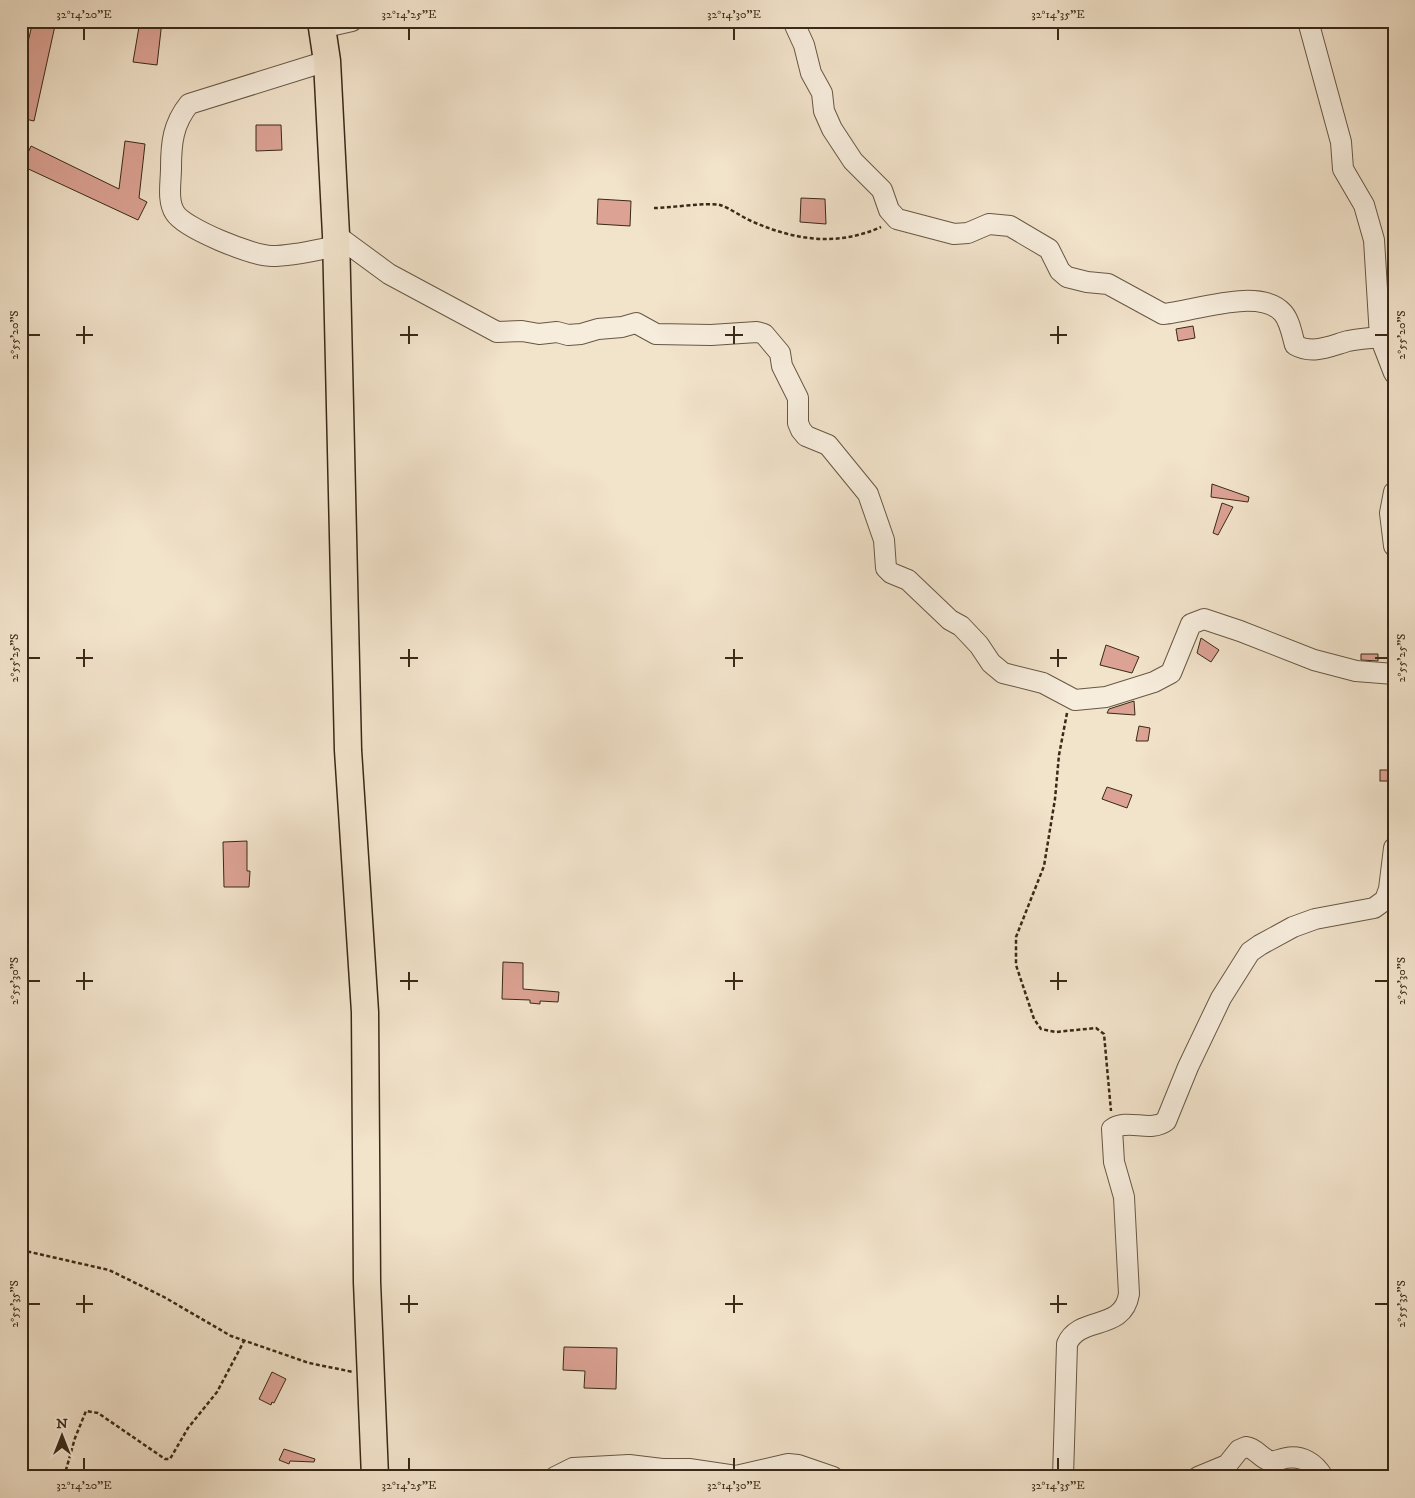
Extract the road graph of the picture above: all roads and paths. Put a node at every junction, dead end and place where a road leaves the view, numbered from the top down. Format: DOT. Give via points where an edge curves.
graph roads {
  1 [pos="352,21"];
  2 [pos="793,21"];
  3 [pos="1308,21"];
  4 [pos="321,25"];
  5 [pos="327,61"];
  6 [pos="654,208"];
  7 [pos="897,219"];
  8 [pos="336,240"];
  9 [pos="1380,338"];
  10 [pos="1394,373"];
  11 [pos="1394,492"];
  12 [pos="1394,546"];
  13 [pos="1394,674"];
  14 [pos="1066,696"];
  15 [pos="1394,848"];
  16 [pos="1112,1129"];
  17 [pos="21,1250"];
  18 [pos="244,1342"];
  19 [pos="371,1375"];
  20 [pos="64,1477"];
  21 [pos="375,1477"];
  22 [pos="555,1477"];
  23 [pos="833,1477"];
  24 [pos="1063,1477"];
  25 [pos="1198,1477"];
  26 [pos="1323,1477"];
  1 -- 4 [label="street"];
  2 -- 7 [label="street" via="804,45 811,73 822,93 824,111 832,129 853,161 882,190 889,210"];
  3 -- 9 [label="street" via="1341,142 1343,169 1364,205 1374,240"];
  4 -- 5 [label="main road"];
  5 -- 8 [label="main road"];
  5 -- 8 [label="street" via="189,104 174,129 170,195 175,213 186,224 270,256"];
  6 -- 7 [label="path" via="719,205 787,235 829,240 872,231"];
  7 -- 9 [label="street" via="954,234 994,224 1010,226 1049,249 1060,271 1067,277 1108,284 1163,314 1200,306 1265,302 1284,314 1295,345 1302,349"];
  8 -- 14 [label="street" via="389,274 497,332 522,330 568,335 636,323 656,334 764,334 780,353 782,366 798,398 801,430 806,436 828,445 868,494 884,540 886,568 891,574 908,580 950,620 961,626 1003,673 1043,683"];
  8 -- 19 [label="main road" via="348,750 365,1012"];
  9 -- 10 [label="street"];
  11 -- 12 [label="street" via="1390,513"];
  13 -- 14 [label="street" via="1356,671 1314,660 1204,619 1191,624 1170,673 1154,682 1094,700 1075,700"];
  14 -- 16 [label="path" via="1066,724 1058,755 1044,866 1016,937 1016,965 1034,1020 1041,1029 1056,1032 1096,1028 1104,1034"];
  15 -- 16 [label="street" via="1389,889 1385,900 1374,908 1315,919 1293,927 1250,952 1221,998 1166,1121 1160,1125"];
  16 -- 24 [label="street" via="1114,1162 1124,1197 1129,1294 1121,1313 1075,1332 1067,1344"];
  17 -- 18 [label="path" via="110,1270"];
  18 -- 19 [label="path" via="309,1363"];
  18 -- 20 [label="path" via="216,1392 188,1428 170,1459 165,1459 90,1410 80,1426"];
  19 -- 21 [label="main road"];
  22 -- 23 [label="street" via="573,1468 629,1465 736,1476 788,1464"];
  25 -- 26 [label="street" via="1227,1465 1239,1450 1246,1447 1268,1460 1307,1460"];
}
